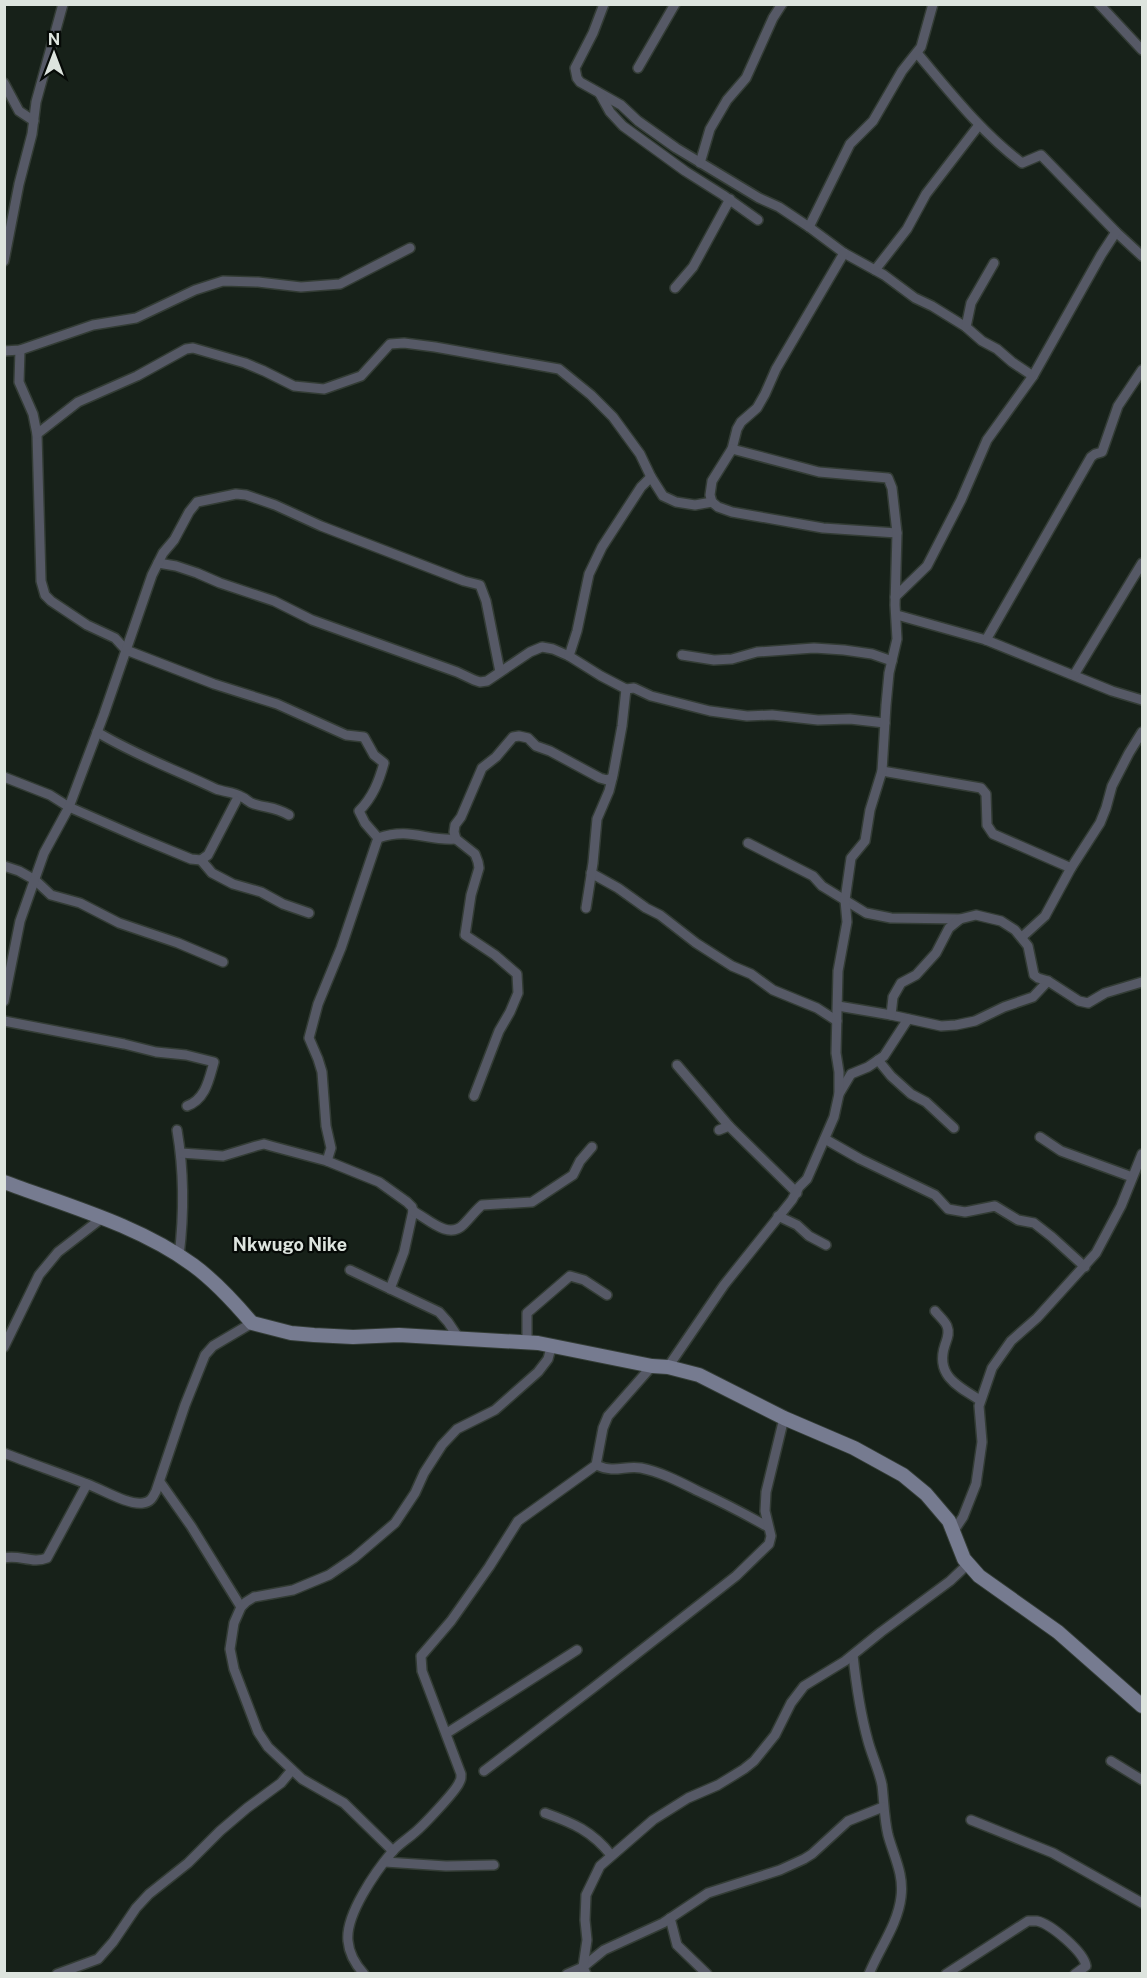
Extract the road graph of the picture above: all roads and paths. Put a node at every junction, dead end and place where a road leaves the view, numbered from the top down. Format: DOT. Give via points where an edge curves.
graph roads {
  1 [pos="63,4"];
  2 [pos="604,4"];
  3 [pos="675,4"];
  4 [pos="782,4"];
  5 [pos="933,4"];
  6 [pos="1099,4"];
  7 [pos="1143,50"];
  8 [pos="917,53"];
  9 [pos="638,68"];
  10 [pos="4,83"];
  11 [pos="600,93"];
  12 [pos="34,121"];
  13 [pos="979,125"];
  14 [pos="700,163"];
  15 [pos="730,199"];
  16 [pos="758,220"];
  17 [pos="809,226"];
  18 [pos="1116,232"];
  19 [pos="410,248"];
  20 [pos="844,253"];
  21 [pos="1143,256"];
  22 [pos="4,261"];
  23 [pos="994,263"];
  24 [pos="876,270"];
  25 [pos="675,288"];
  26 [pos="966,327"];
  27 [pos="20,350"];
  28 [pos="4,351"];
  29 [pos="1143,370"];
  30 [pos="1033,376"];
  31 [pos="37,434"];
  32 [pos="732,449"];
  33 [pos="651,477"];
  34 [pos="712,502"];
  35 [pos="897,533"];
  36 [pos="158,563"];
  37 [pos="1143,563"];
  38 [pos="895,597"];
  39 [pos="897,615"];
  40 [pos="986,640"];
  41 [pos="126,650"];
  42 [pos="682,655"];
  43 [pos="569,657"];
  44 [pos="892,661"];
  45 [pos="500,672"];
  46 [pos="1074,675"];
  47 [pos="626,689"];
  48 [pos="1143,700"];
  49 [pos="885,723"];
  50 [pos="98,732"];
  51 [pos="1143,732"];
  52 [pos="882,771"];
  53 [pos="4,777"];
  54 [pos="612,778"];
  55 [pos="236,801"];
  56 [pos="69,807"];
  57 [pos="289,815"];
  58 [pos="378,838"];
  59 [pos="456,839"];
  60 [pos="748,843"];
  61 [pos="201,860"];
  62 [pos="4,866"];
  63 [pos="1071,868"];
  64 [pos="591,873"];
  65 [pos="35,880"];
  66 [pos="845,900"];
  67 [pos="586,908"];
  68 [pos="309,914"];
  69 [pos="960,920"];
  70 [pos="1022,937"];
  71 [pos="223,962"];
  72 [pos="7,972"];
  73 [pos="1048,981"];
  74 [pos="1143,982"];
  75 [pos="4,1001"];
  76 [pos="838,1006"];
  77 [pos="891,1015"];
  78 [pos="908,1019"];
  79 [pos="4,1021"];
  80 [pos="837,1021"];
  81 [pos="878,1060"];
  82 [pos="677,1065"];
  83 [pos="839,1094"];
  84 [pos="474,1096"];
  85 [pos="187,1106"];
  86 [pos="729,1126"];
  87 [pos="954,1128"];
  88 [pos="177,1130"];
  89 [pos="719,1130"];
  90 [pos="1040,1137"];
  91 [pos="825,1139"];
  92 [pos="592,1147"];
  93 [pos="181,1152"];
  94 [pos="1143,1154"];
  95 [pos="327,1161"];
  96 [pos="1132,1177"];
  97 [pos="4,1182"];
  98 [pos="796,1193"];
  99 [pos="413,1211"];
  100 [pos="778,1216"];
  101 [pos="102,1218"];
  102 [pos="826,1245"];
  103 [pos="179,1256"];
  104 [pos="1084,1267"];
  105 [pos="350,1270"];
  106 [pos="390,1289"];
  107 [pos="607,1295"];
  108 [pos="935,1311"];
  109 [pos="252,1323"];
  110 [pos="458,1338"];
  111 [pos="527,1342"];
  112 [pos="552,1344"];
  113 [pos="4,1347"];
  114 [pos="652,1366"];
  115 [pos="668,1367"];
  116 [pos="980,1400"];
  117 [pos="784,1418"];
  118 [pos="4,1453"];
  119 [pos="596,1465"];
  120 [pos="160,1482"];
  121 [pos="87,1484"];
  122 [pos="768,1527"];
  123 [pos="953,1532"];
  124 [pos="4,1558"];
  125 [pos="968,1564"];
  126 [pos="241,1607"];
  127 [pos="577,1650"];
  128 [pos="853,1655"];
  129 [pos="1143,1706"];
  130 [pos="447,1733"];
  131 [pos="1112,1761"];
  132 [pos="292,1770"];
  133 [pos="484,1771"];
  134 [pos="1143,1780"];
  135 [pos="883,1807"];
  136 [pos="545,1813"];
  137 [pos="971,1820"];
  138 [pos="393,1851"];
  139 [pos="610,1855"];
  140 [pos="385,1862"];
  141 [pos="494,1865"];
  142 [pos="1143,1903"];
  143 [pos="670,1918"];
  144 [pos="584,1970"];
  145 [pos="58,1974"];
  146 [pos="364,1974"];
  147 [pos="567,1974"];
  148 [pos="707,1974"];
  149 [pos="869,1974"];
  150 [pos="946,1974"];
  151 [pos="1076,1974"];
  1 -- 12 [label="street"];
  2 -- 11 [label="street" via="575,68 580,82"];
  3 -- 9 [label="street"];
  4 -- 14 [label="street" via="746,78 710,129"];
  5 -- 8 [label="street"];
  6 -- 7 [label="street"];
  8 -- 13 [label="street"];
  8 -- 17 [label="street" via="873,121 850,144"];
  10 -- 12 [label="street" via="19,111"];
  11 -- 14 [label="street"];
  11 -- 15 [label="street" via="623,126"];
  12 -- 22 [label="street"];
  13 -- 18 [label="street" via="1022,163 1041,155"];
  13 -- 24 [label="street" via="926,194 908,229"];
  14 -- 17 [label="street"];
  15 -- 16 [label="street"];
  15 -- 25 [label="street" via="693,267"];
  17 -- 20 [label="street"];
  18 -- 21 [label="street"];
  18 -- 30 [label="street"];
  19 -- 27 [label="street" via="340,284 301,287 223,281 136,318 93,326"];
  20 -- 24 [label="street"];
  20 -- 32 [label="street" via="757,408 737,429"];
  23 -- 26 [label="street" via="971,303"];
  24 -- 26 [label="street"];
  26 -- 30 [label="street"];
  27 -- 28 [label="street"];
  27 -- 31 [label="street" via="19,382"];
  29 -- 40 [label="street" via="1118,406 1102,452 1092,458"];
  30 -- 38 [label="street" via="987,440 927,566"];
  31 -- 33 [label="street" via="78,402 186,349 245,363 294,386 324,389 361,376 390,344 404,343 559,369 613,417 640,454"];
  31 -- 41 [label="street" via="41,581 45,596 87,625 115,638"];
  32 -- 34 [label="street" via="712,481"];
  32 -- 35 [label="street" via="819,472 888,478"];
  33 -- 34 [label="street" via="663,496 676,502 695,506"];
  33 -- 43 [label="street" via="602,547 589,574"];
  34 -- 35 [label="street" via="732,512 823,528"];
  35 -- 38 [label="street"];
  36 -- 41 [label="street"];
  36 -- 45 [label="street" via="183,568 274,601 312,620 480,682"];
  36 -- 45 [label="street" via="197,502 236,494 255,498 480,585"];
  37 -- 46 [label="street"];
  38 -- 39 [label="street"];
  39 -- 40 [label="street"];
  39 -- 44 [label="street"];
  40 -- 46 [label="street"];
  41 -- 50 [label="street"];
  41 -- 58 [label="street" via="277,704 346,735 364,737 374,755 384,763 379,782 359,811"];
  42 -- 44 [label="street" via="714,660 814,648 872,654"];
  43 -- 45 [label="street" via="553,649 537,648"];
  43 -- 47 [label="street"];
  44 -- 49 [label="street"];
  46 -- 48 [label="street"];
  47 -- 49 [label="street" via="731,715"];
  47 -- 54 [label="street"];
  49 -- 52 [label="street"];
  50 -- 56 [label="street"];
  50 -- 57 [label="street" via="178,774"];
  51 -- 63 [label="street" via="1112,786 1100,823"];
  52 -- 63 [label="street" via="981,788 986,794 987,825 993,834"];
  52 -- 66 [label="street" via="865,842 851,858"];
  53 -- 56 [label="street"];
  54 -- 59 [label="street" via="600,778 536,746 528,738 513,737 482,768 455,825"];
  54 -- 64 [label="street" via="597,819"];
  55 -- 61 [label="street" via="208,855"];
  56 -- 61 [label="street" via="160,847"];
  56 -- 65 [label="street" via="49,842"];
  58 -- 59 [label="street" via="404,833"];
  58 -- 95 [label="street" via="309,1038 321,1072 331,1148"];
  59 -- 84 [label="street" via="475,854 479,868 465,935 517,974 518,993"];
  60 -- 66 [label="street" via="813,876"];
  61 -- 68 [label="street" via="212,873 233,884"];
  62 -- 65 [label="street"];
  63 -- 70 [label="street" via="1045,916"];
  64 -- 67 [label="street"];
  64 -- 80 [label="street" via="732,966"];
  65 -- 71 [label="street" via="51,895 80,903 119,923"];
  65 -- 72 [label="street"];
  66 -- 69 [label="street" via="866,913 891,918"];
  66 -- 76 [label="street" via="847,922 838,971"];
  69 -- 70 [label="street" via="976,915 987,917 1006,924"];
  69 -- 77 [label="street" via="949,928 936,953 916,975 901,983 893,997"];
  70 -- 73 [label="street" via="1031,953 1034,975"];
  72 -- 75 [label="street"];
  73 -- 74 [label="street" via="1086,1003"];
  73 -- 78 [label="street" via="1033,997 975,1022 941,1026"];
  76 -- 77 [label="street"];
  76 -- 80 [label="street"];
  77 -- 78 [label="street"];
  78 -- 81 [label="street"];
  79 -- 85 [label="street" via="214,1062 206,1089"];
  80 -- 83 [label="street"];
  81 -- 83 [label="street" via="851,1074"];
  81 -- 87 [label="street" via="911,1094 926,1102"];
  82 -- 86 [label="street"];
  83 -- 91 [label="street"];
  86 -- 89 [label="street"];
  86 -- 98 [label="street"];
  88 -- 93 [label="street"];
  90 -- 96 [label="street" via="1061,1151"];
  91 -- 98 [label="street" via="807,1179"];
  91 -- 104 [label="street" via="935,1195 948,1209 965,1212 994,1206 1018,1220 1034,1223"];
  92 -- 99 [label="street" via="573,1175 532,1202 482,1205 461,1228 438,1228"];
  93 -- 95 [label="street" via="223,1156 264,1144"];
  93 -- 103 [label="street"];
  94 -- 96 [label="street"];
  95 -- 99 [label="street" via="379,1182"];
  96 -- 104 [label="street" via="1102,1244"];
  97 -- 101 [label="street"];
  98 -- 100 [label="street"];
  99 -- 106 [label="street"];
  100 -- 102 [label="street"];
  100 -- 115 [label="street" via="724,1285"];
  101 -- 103 [label="street"];
  101 -- 113 [label="street" via="58,1252 39,1275"];
  103 -- 109 [label="street" via="201,1271"];
  104 -- 116 [label="street" via="1006,1346 992,1368"];
  105 -- 106 [label="street"];
  106 -- 110 [label="street" via="439,1312"];
  107 -- 111 [label="street" via="570,1276 527,1313"];
  108 -- 116 [label="street" via="949,1332 942,1360 945,1372"];
  109 -- 110 [label="street" via="314,1335"];
  109 -- 120 [label="street" via="205,1355"];
  110 -- 111 [label="street"];
  111 -- 112 [label="street"];
  112 -- 114 [label="street"];
  112 -- 126 [label="street" via="548,1359 538,1372 495,1410 457,1430 442,1445 395,1523 354,1558 329,1575 293,1590 254,1598"];
  114 -- 115 [label="street"];
  114 -- 119 [label="street" via="608,1416"];
  115 -- 117 [label="street" via="699,1375"];
  116 -- 123 [label="street" via="981,1449 976,1484"];
  117 -- 122 [label="street" via="766,1492"];
  117 -- 123 [label="street" via="854,1448 903,1475 932,1500"];
  118 -- 121 [label="street"];
  119 -- 122 [label="street" via="606,1470 640,1468 668,1476"];
  119 -- 130 [label="street" via="518,1521 451,1621 421,1656 422,1671"];
  120 -- 121 [label="street" via="150,1500 142,1503"];
  120 -- 126 [label="street"];
  121 -- 124 [label="street" via="47,1558"];
  122 -- 133 [label="street" via="769,1544 735,1576"];
  123 -- 125 [label="street"];
  125 -- 128 [label="street"];
  125 -- 129 [label="street" via="1058,1632"];
  126 -- 132 [label="street" via="231,1634 234,1668 258,1732"];
  127 -- 130 [label="street"];
  128 -- 135 [label="street" via="858,1696 880,1779"];
  128 -- 139 [label="street" via="797,1693 775,1735 749,1765 652,1820"];
  130 -- 138 [label="street" via="461,1781 416,1832"];
  131 -- 134 [label="street"];
  132 -- 138 [label="street" via="344,1803"];
  132 -- 145 [label="street" via="149,1894 98,1959"];
  135 -- 143 [label="street" via="848,1821 804,1859 708,1893"];
  135 -- 149 [label="street" via="900,1871 901,1901"];
  136 -- 139 [label="street" via="593,1835"];
  137 -- 142 [label="street" via="1053,1853"];
  138 -- 140 [label="street"];
  139 -- 144 [label="street" via="586,1895"];
  140 -- 141 [label="street"];
  140 -- 146 [label="street" via="349,1924 350,1953"];
  143 -- 144 [label="street" via="604,1950"];
  143 -- 148 [label="street" via="678,1945"];
  144 -- 147 [label="street"];
  150 -- 151 [label="street" via="1028,1921 1036,1921 1074,1947 1085,1960 1086,1966"];
}
